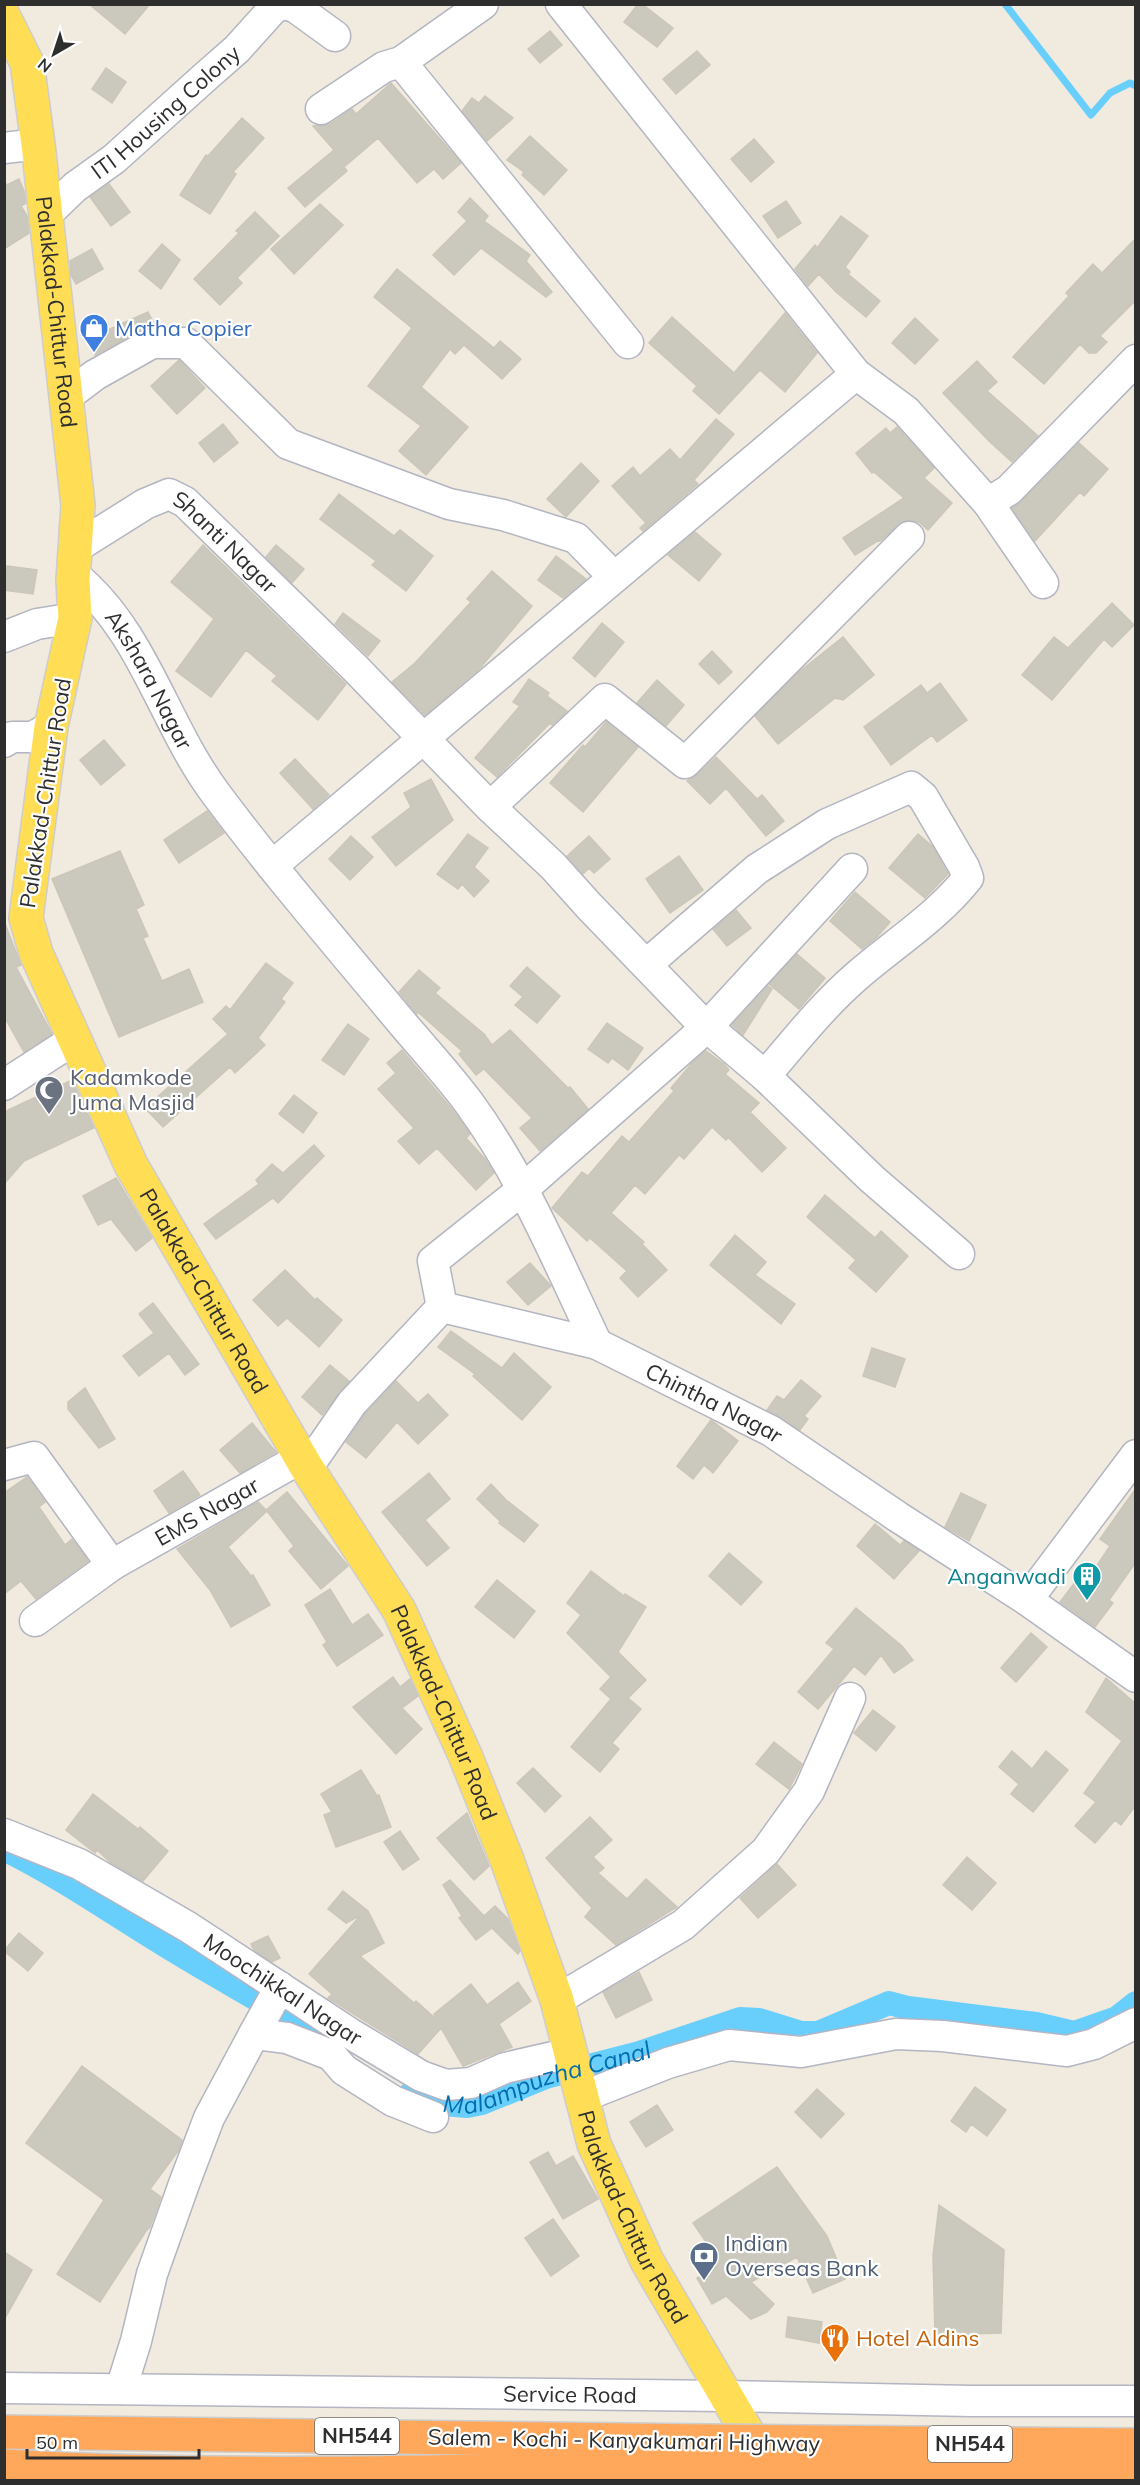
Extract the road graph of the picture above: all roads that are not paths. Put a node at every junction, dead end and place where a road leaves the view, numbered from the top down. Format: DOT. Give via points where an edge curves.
graph roads {
  1 [pos="283,4"];
  2 [pos="483,4"];
  3 [pos="561,4"];
  4 [pos="4,17"];
  5 [pos="334,36"];
  6 [pos="401,62"];
  7 [pos="321,109"];
  8 [pos="38,144"];
  9 [pos="4,148"];
  10 [pos="46,214"];
  11 [pos="628,343"];
  12 [pos="1136,360"];
  13 [pos="856,374"];
  14 [pos="66,397"];
  15 [pos="988,503"];
  16 [pos="909,537"];
  17 [pos="75,561"];
  18 [pos="614,577"];
  19 [pos="1043,583"];
  20 [pos="75,618"];
  21 [pos="4,637"];
  22 [pos="51,727"];
  23 [pos="421,738"];
  24 [pos="4,742"];
  25 [pos="490,807"];
  26 [pos="272,866"];
  27 [pos="852,869"];
  28 [pos="646,964"];
  29 [pos="707,1027"];
  30 [pos="75,1040"];
  31 [pos="765,1076"];
  32 [pos="4,1085"];
  33 [pos="523,1189"];
  34 [pos="959,1254"];
  35 [pos="442,1307"];
  36 [pos="597,1344"];
  37 [pos="1136,1455"];
  38 [pos="304,1463"];
  39 [pos="4,1465"];
  40 [pos="112,1565"];
  41 [pos="1027,1600"];
  42 [pos="35,1621"];
  43 [pos="1136,1677"];
  44 [pos="850,1698"];
  45 [pos="4,1834"];
  46 [pos="280,1987"];
  47 [pos="557,2000"];
  48 [pos="1136,2023"];
  49 [pos="254,2034"];
  50 [pos="571,2053"];
  51 [pos="582,2096"];
  52 [pos="433,2117"];
  53 [pos="4,2388"];
  54 [pos="121,2389"];
  55 [pos="724,2396"];
  56 [pos="1136,2401"];
  57 [pos="4,2432"];
  58 [pos="1136,2445"];
  59 [pos="714,2453"];
  60 [pos="806,2455"];
  61 [pos="4,2466"];
  62 [pos="1136,2475"];
  63 [pos="776,2481"];
  1 -- 5 [label="street, ITI Housing Colony" via="295,7"];
  1 -- 10 [label="street, ITI Housing Colony" via="273,9 237,49 114,159"];
  2 -- 6 [label="street"];
  3 -- 13 [label="street"];
  4 -- 8 [label="main road, Palakkad-Chittur Road" via="27,63"];
  6 -- 7 [label="street" via="384,67"];
  6 -- 11 [label="street"];
  8 -- 9 [label="street"];
  8 -- 10 [label="main road, Palakkad-Chittur Road"];
  10 -- 14 [label="main road, Palakkad-Chittur Road"];
  12 -- 15 [label="street" via="1009,490"];
  13 -- 15 [label="street" via="906,411"];
  13 -- 18 [label="street"];
  14 -- 17 [label="main road, Palakkad-Chittur Road" via="78,505"];
  14 -- 18 [label="street" via="95,375 152,343 186,343 288,444 449,504 503,515 576,538"];
  15 -- 19 [label="street"];
  16 -- 25 [label="street" via="685,763 605,699"];
  17 -- 20 [label="main road, Palakkad-Chittur Road"];
  17 -- 23 [label="street, Shanti Nagar" via="145,504 169,494 185,502"];
  17 -- 26 [label="street, Akshara Nagar" via="139,652 168,716 215,792"];
  18 -- 23 [label="street"];
  20 -- 21 [label="street" via="37,624"];
  20 -- 22 [label="main road, Palakkad-Chittur Road"];
  22 -- 24 [label="street" via="32,737 12,737"];
  22 -- 30 [label="main road, Palakkad-Chittur Road" via="26,918 36,953"];
  23 -- 25 [label="street"];
  23 -- 26 [label="street"];
  25 -- 28 [label="street" via="554,866"];
  26 -- 33 [label="street, Akshara Nagar" via="470,1103"];
  27 -- 29 [label="street"];
  28 -- 29 [label="street"];
  28 -- 31 [label="street" via="757,868 827,824 911,787 923,797 968,879 906,938 827,1004"];
  29 -- 31 [label="street"];
  29 -- 33 [label="street"];
  30 -- 32 [label="street"];
  30 -- 38 [label="main road, Palakkad-Chittur Road" via="131,1165"];
  31 -- 34 [label="street" via="872,1179"];
  33 -- 35 [label="street" via="433,1261"];
  33 -- 36 [label="street, Akshara Nagar"];
  35 -- 36 [label="street, Chintha Nagar"];
  35 -- 38 [label="street" via="352,1402"];
  36 -- 41 [label="street, Chintha Nagar" via="771,1431"];
  37 -- 41 [label="street"];
  38 -- 40 [label="street, EMS Nagar"];
  38 -- 47 [label="main road, Palakkad-Chittur Road" via="404,1621 465,1755"];
  39 -- 40 [label="street" via="34,1457"];
  40 -- 42 [label="street, EMS Nagar"];
  41 -- 43 [label="street, Chintha Nagar"];
  44 -- 47 [label="street" via="809,1791 766,1851 683,1925"];
  45 -- 46 [label="street, Moochikkal Nagar" via="79,1864 188,1927"];
  46 -- 49 [label="street"];
  46 -- 50 [label="street, Moochikkal Nagar" via="421,2076 446,2085 471,2082 505,2068"];
  47 -- 50 [label="main road, Palakkad-Chittur Road"];
  48 -- 51 [label="street" via="1094,2044 1067,2051 896,2034 801,2052 729,2045"];
  49 -- 52 [label="street" via="287,2038 332,2055 344,2070 393,2101"];
  49 -- 54 [label="street" via="200,2140 152,2274"];
  50 -- 51 [label="main road, Palakkad-Chittur Road"];
  51 -- 55 [label="main road, Palakkad-Chittur Road" via="594,2144 647,2260"];
  53 -- 54 [label="street, Service Road"];
  54 -- 55 [label="street, Service Road"];
  55 -- 56 [label="street, Service Road"];
  55 -- 63 [label="main road, Palakkad-Chittur Road"];
  57 -- 59 [label="highway, Salem - Kochi - Kanyakumari Highway / NH544"];
  58 -- 60 [label="highway, Salem - Kochi - Kanyakumari Highway / NH544"];
  59 -- 60 [label="highway, Salem - Kochi - Kanyakumari Highway / NH544, bridge"];
  59 -- 61 [label="highway, Salem - Kochi - Kanyakumari Highway / NH544" via="351,2473 117,2473"];
  60 -- 62 [label="highway, Salem - Kochi - Kanyakumari Highway / NH544"];
}
